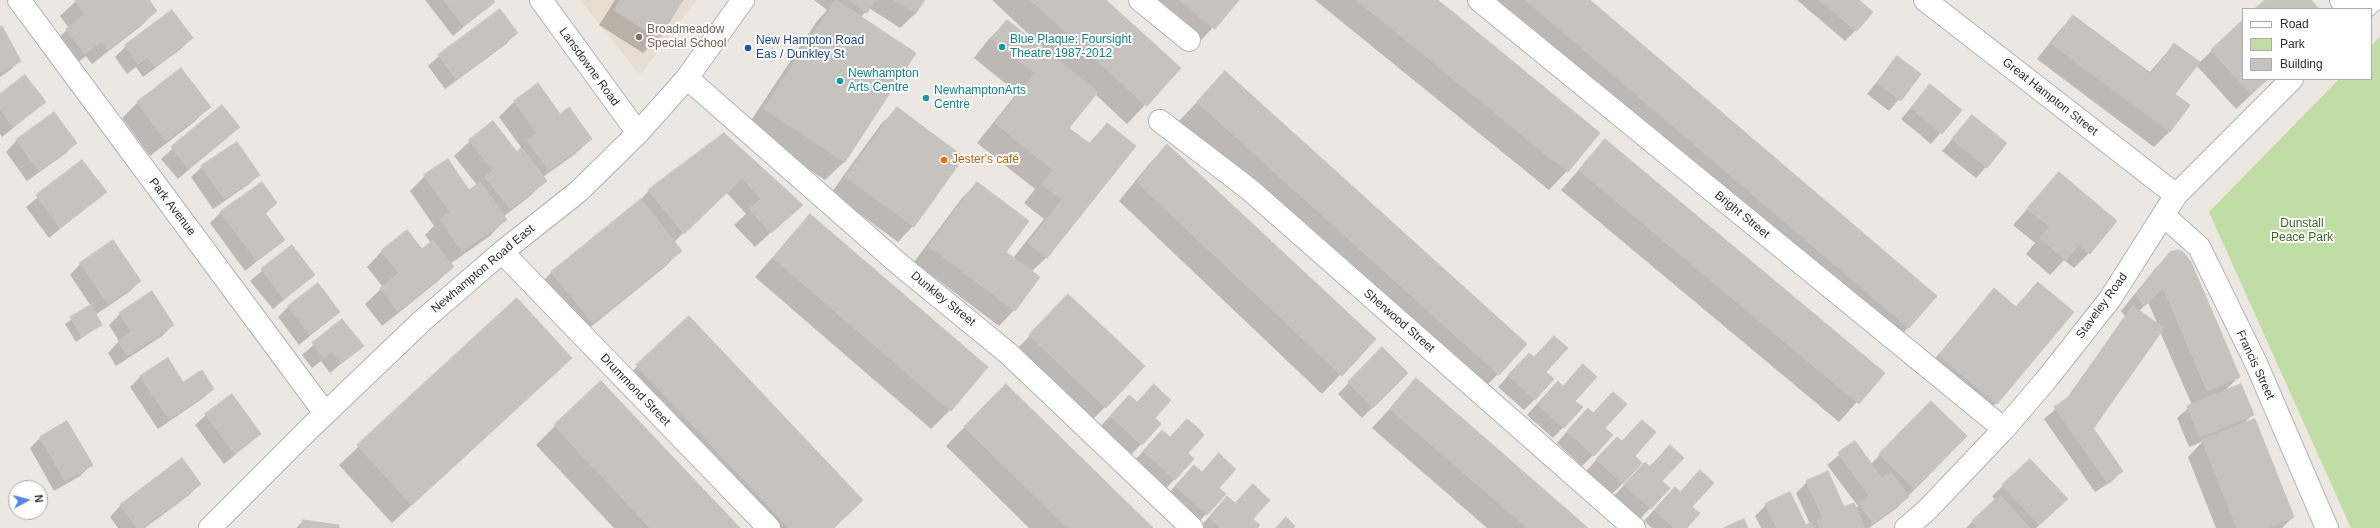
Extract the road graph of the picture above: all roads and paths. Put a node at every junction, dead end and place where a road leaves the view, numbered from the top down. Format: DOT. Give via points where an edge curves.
graph roads {
  1 [pos="19,0"];
  2 [pos="541,0"];
  3 [pos="743,0"];
  4 [pos="1140,0"];
  5 [pos="1479,0"];
  6 [pos="1925,0"];
  7 [pos="2341,0"];
  8 [pos="2373,0"];
  9 [pos="2349,8"];
  10 [pos="2364,8"];
  11 [pos="1189,40"];
  12 [pos="687,78"];
  13 [pos="2291,80"];
  14 [pos="1160,120"];
  15 [pos="638,133"];
  16 [pos="2176,195"];
  17 [pos="2164,215"];
  18 [pos="502,252"];
  19 [pos="325,413"];
  20 [pos="2004,429"];
  21 [pos="210,528"];
  22 [pos="769,528"];
  23 [pos="1192,528"];
  24 [pos="1634,528"];
  25 [pos="1906,528"];
  26 [pos="2327,528"];
  1 -- 19 [label="street, Park Avenue"];
  2 -- 15 [label="street, Lansdowne Road"];
  3 -- 12 [label="street, Newhampton Road East"];
  4 -- 11 [label="street"];
  5 -- 20 [label="street, Bright Street"];
  6 -- 16 [label="street, Great Hampton Street"];
  7 -- 9 [label="street"];
  8 -- 10 [label="street"];
  12 -- 15 [label="street, Newhampton Road East"];
  12 -- 23 [label="street, Dunkley Street" via="899,264 1009,354"];
  13 -- 16 [label="street, Staveley Road"];
  14 -- 24 [label="street, Sherwood Street" via="1250,189"];
  15 -- 18 [label="street, Newhampton Road East" via="578,191"];
  16 -- 17 [label="street, Staveley Road"];
  17 -- 20 [label="street, Staveley Road" via="2110,299"];
  17 -- 26 [label="street, Francis Street" via="2199,247 2256,363"];
  18 -- 19 [label="street, Newhampton Road East" via="422,321"];
  18 -- 22 [label="street, Drummond Street"];
  19 -- 21 [label="street, Newhampton Road East"];
  20 -- 25 [label="street, Staveley Road" via="1927,510"];
}
